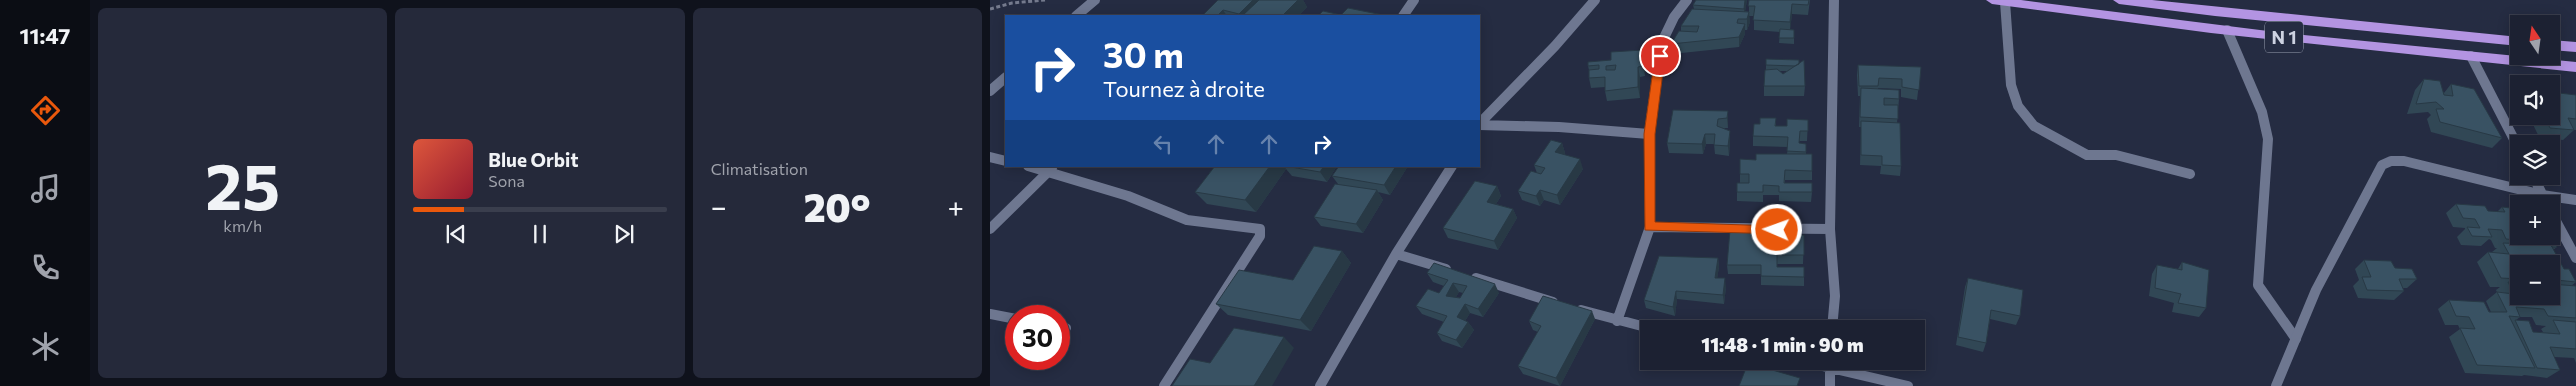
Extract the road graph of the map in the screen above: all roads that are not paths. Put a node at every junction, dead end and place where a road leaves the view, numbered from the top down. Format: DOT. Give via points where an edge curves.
graph roads {
  1 [pos="1095,0"];
  2 [pos="1414,0"];
  3 [pos="1595,0"];
  4 [pos="1687,0"];
  5 [pos="1834,0"];
  6 [pos="2124,0"];
  7 [pos="1998,1"];
  8 [pos="2191,4"];
  9 [pos="1077,15"];
  10 [pos="1404,15"];
  11 [pos="2227,30"];
  12 [pos="2510,41"];
  13 [pos="2560,46"];
  14 [pos="2576,48"];
  15 [pos="2471,56"];
  16 [pos="2576,67"];
  17 [pos="1005,78"];
  18 [pos="990,91"];
  19 [pos="1480,124"];
  20 [pos="1480,125"];
  21 [pos="1649,134"];
  22 [pos="2512,135"];
  23 [pos="990,157"];
  24 [pos="1005,161"];
  25 [pos="1036,167"];
  26 [pos="1451,167"];
  27 [pos="1051,169"];
  28 [pos="2190,174"];
  29 [pos="2530,195"];
  30 [pos="2560,199"];
  31 [pos="2576,200"];
  32 [pos="1650,227"];
  33 [pos="990,229"];
  34 [pos="1830,229"];
  35 [pos="2560,229"];
  36 [pos="1396,254"];
  37 [pos="2576,258"];
  38 [pos="990,314"];
  39 [pos="1005,317"];
  40 [pos="1833,320"];
  41 [pos="1617,321"];
  42 [pos="1640,326"];
  43 [pos="2296,339"];
  44 [pos="1830,370"];
  45 [pos="1851,370"];
  46 [pos="1164,386"];
  47 [pos="1320,386"];
  48 [pos="1830,386"];
  49 [pos="1908,386"];
  50 [pos="2276,386"];
  1 -- 9 [label="street"];
  2 -- 10 [label="street"];
  3 -- 19 [label="street"];
  4 -- 21 [label="street" via="1662,42"];
  5 -- 34 [label="street"];
  6 -- 8 [label="highway, N 1"];
  7 -- 11 [label="highway, N 1"];
  7 -- 28 [label="street" via="2011,85 2018,106 2034,126 2087,155 2116,155"];
  8 -- 12 [label="highway, N 1"];
  11 -- 15 [label="highway, N 1"];
  11 -- 43 [label="street" via="2262,112 2268,139 2258,285"];
  13 -- 14 [label="highway"];
  15 -- 16 [label="highway, N 1"];
  15 -- 22 [label="street"];
  17 -- 18 [label="street"];
  20 -- 21 [label="street"];
  21 -- 32 [label="street"];
  23 -- 24 [label="street"];
  25 -- 27 [label="street"];
  26 -- 36 [label="street"];
  27 -- 33 [label="street"];
  27 -- 46 [label="street" via="1152,204 1187,220 1260,230 1260,236"];
  29 -- 43 [label="street" via="2404,161 2382,165 2316,290"];
  30 -- 31 [label="street"];
  32 -- 34 [label="street"];
  32 -- 41 [label="street"];
  34 -- 40 [label="street" via="1835,296"];
  35 -- 37 [label="street"];
  36 -- 41 [label="street"];
  36 -- 47 [label="street"];
  38 -- 39 [label="street"];
  41 -- 42 [label="street"];
  43 -- 50 [label="street"];
  44 -- 48 [label="street"];
  45 -- 49 [label="street"];
}
